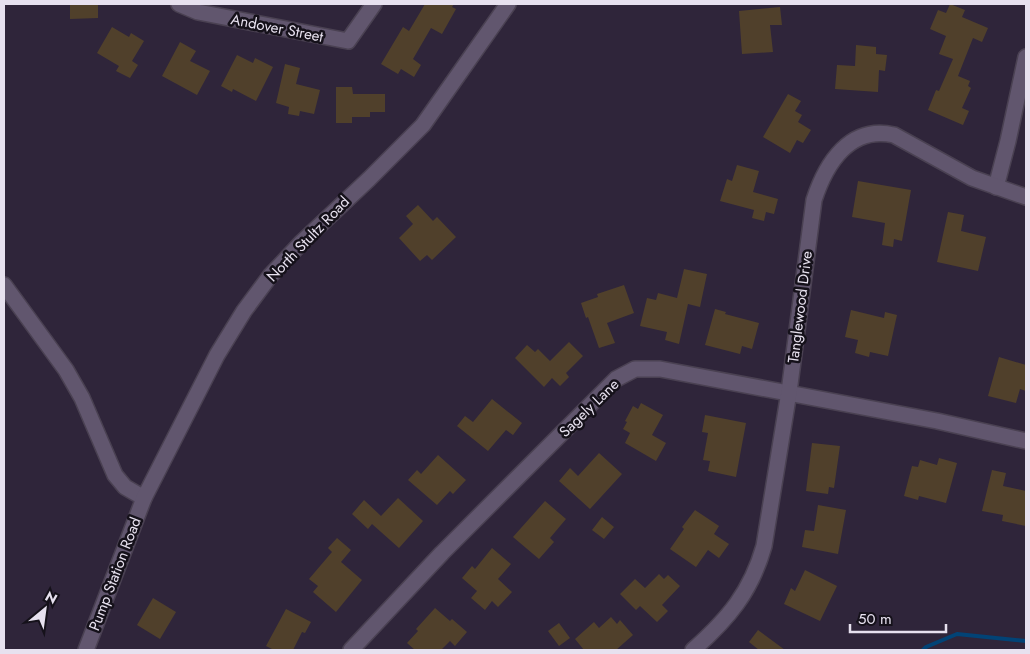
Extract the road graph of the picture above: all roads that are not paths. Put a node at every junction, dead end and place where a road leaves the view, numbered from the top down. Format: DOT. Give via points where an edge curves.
graph roads {
  1 [pos="179,4"];
  2 [pos="374,4"];
  3 [pos="508,4"];
  4 [pos="1026,57"];
  5 [pos="996,188"];
  6 [pos="1026,197"];
  7 [pos="4,285"];
  8 [pos="789,392"];
  9 [pos="1026,441"];
  10 [pos="144,498"];
  11 [pos="86,650"];
  12 [pos="351,650"];
  13 [pos="693,650"];
  1 -- 2 [label="street, Andover Street" via="198,12 348,41"];
  3 -- 10 [label="street, North Stultz Road" via="423,125 302,242 270,276 244,311 217,355"];
  4 -- 5 [label="street"];
  5 -- 6 [label="street, Tanglewood Drive"];
  5 -- 8 [label="street, Tanglewood Drive" via="894,135 870,134 852,141 843,149 826,172 814,200"];
  7 -- 10 [label="street" via="66,370 82,398 115,475 126,488"];
  8 -- 9 [label="street, Sagely Lane"];
  8 -- 12 [label="street, Sagely Lane" via="660,369 635,369 616,379 442,552"];
  8 -- 13 [label="street, Tanglewood Drive" via="758,568 722,623"];
  10 -- 11 [label="street, Pump Station Road"];
}
